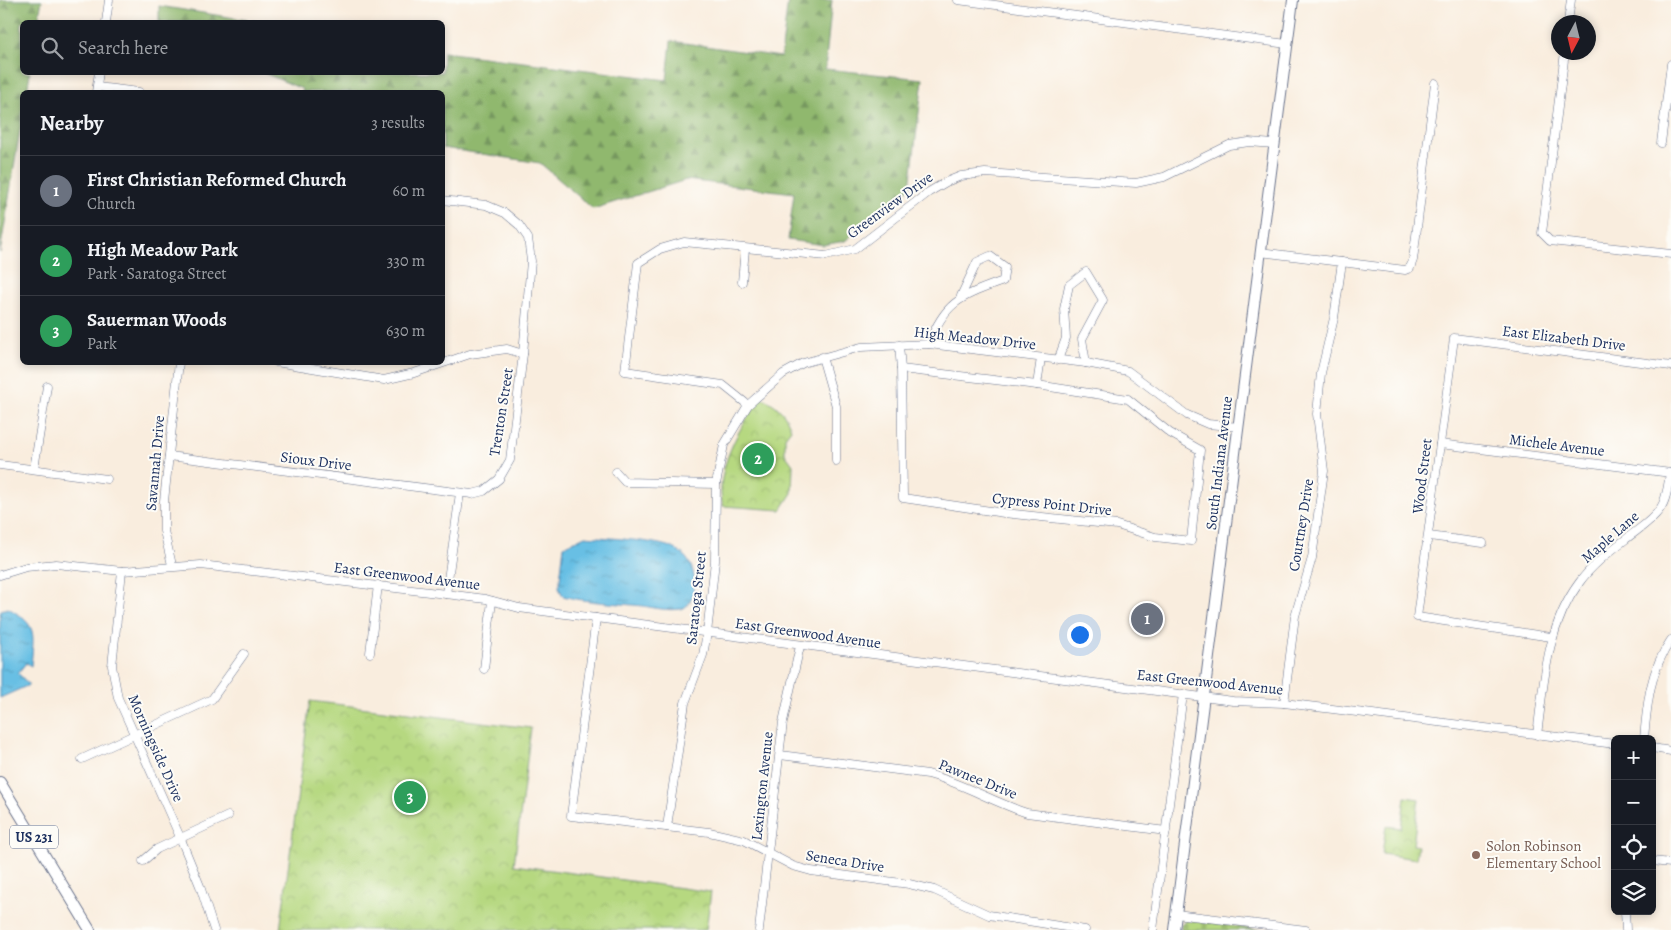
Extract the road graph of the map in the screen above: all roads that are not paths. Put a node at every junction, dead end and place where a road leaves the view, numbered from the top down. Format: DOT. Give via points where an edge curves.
graph roads {
  1 [pos="109,0"];
  2 [pos="958,0"];
  3 [pos="1293,0"];
  4 [pos="1571,0"];
  5 [pos="978,2"];
  6 [pos="1569,15"];
  7 [pos="106,20"];
  8 [pos="1287,44"];
  9 [pos="1564,60"];
  10 [pos="1671,64"];
  11 [pos="98,75"];
  12 [pos="1434,83"];
  13 [pos="96,90"];
  14 [pos="1661,142"];
  15 [pos="1274,144"];
  16 [pos="445,200"];
  17 [pos="745,249"];
  18 [pos="1260,252"];
  19 [pos="1671,254"];
  20 [pos="1342,262"];
  21 [pos="742,282"];
  22 [pos="961,296"];
  23 [pos="1454,338"];
  24 [pos="930,344"];
  25 [pos="899,345"];
  26 [pos="523,354"];
  27 [pos="822,357"];
  28 [pos="1041,358"];
  29 [pos="1058,360"];
  30 [pos="445,362"];
  31 [pos="1086,364"];
  32 [pos="179,365"];
  33 [pos="293,365"];
  34 [pos="438,365"];
  35 [pos="1671,366"];
  36 [pos="901,368"];
  37 [pos="1037,385"];
  38 [pos="47,386"];
  39 [pos="748,405"];
  40 [pos="1239,428"];
  41 [pos="1440,444"];
  42 [pos="169,456"];
  43 [pos="836,461"];
  44 [pos="0,465"];
  45 [pos="34,469"];
  46 [pos="616,472"];
  47 [pos="1671,473"];
  48 [pos="107,478"];
  49 [pos="716,484"];
  50 [pos="460,493"];
  51 [pos="1429,536"];
  52 [pos="1483,543"];
  53 [pos="172,565"];
  54 [pos="122,571"];
  55 [pos="0,575"];
  56 [pos="378,585"];
  57 [pos="446,594"];
  58 [pos="492,601"];
  59 [pos="596,618"];
  60 [pos="708,633"];
  61 [pos="1551,637"];
  62 [pos="1671,640"];
  63 [pos="800,646"];
  64 [pos="370,653"];
  65 [pos="244,654"];
  66 [pos="484,669"];
  67 [pos="1183,694"];
  68 [pos="1204,697"];
  69 [pos="1284,703"];
  70 [pos="1537,735"];
  71 [pos="1644,735"];
  72 [pos="133,737"];
  73 [pos="1611,744"];
  74 [pos="1656,749"];
  75 [pos="1671,751"];
  76 [pos="780,755"];
  77 [pos="82,759"];
  78 [pos="0,782"];
  79 [pos="228,816"];
  80 [pos="667,827"];
  81 [pos="1166,831"];
  82 [pos="180,837"];
  83 [pos="768,854"];
  84 [pos="144,861"];
  85 [pos="1656,861"];
  86 [pos="1671,863"];
  87 [pos="1176,914"];
  88 [pos="1625,915"];
  89 [pos="90,930"];
  90 [pos="214,930"];
  91 [pos="759,930"];
  92 [pos="1085,930"];
  93 [pos="1153,930"];
  94 [pos="1174,930"];
  95 [pos="1306,930"];
  96 [pos="1626,930"];
  1 -- 7 [label="street"];
  2 -- 5 [label="street"];
  3 -- 8 [label="main road, South Indiana Avenue"];
  4 -- 6 [label="street"];
  5 -- 8 [label="street"];
  8 -- 15 [label="main road, South Indiana Avenue"];
  9 -- 19 [label="street" via="1542,233 1550,241"];
  10 -- 14 [label="street"];
  11 -- 13 [label="street"];
  12 -- 20 [label="street" via="1410,268"];
  15 -- 17 [label="street, Greenview Drive" via="1229,144 1164,177 1136,183 985,173 961,176 929,192 855,249 826,256"];
  15 -- 18 [label="main road, South Indiana Avenue"];
  16 -- 26 [label="street, Trenton Street" via="486,205 505,213 528,238 531,261"];
  17 -- 21 [label="street"];
  17 -- 39 [label="street, Greenview Drive" via="684,242 660,249 638,263 625,372 723,385"];
  18 -- 20 [label="street"];
  18 -- 40 [label="main road, South Indiana Avenue"];
  20 -- 69 [label="street, Courtney Drive" via="1334,318 1321,373 1317,414 1324,471 1319,510 1312,558 1295,616"];
  22 -- 22 [label="street" via="977,262 990,256 1005,267 1003,281"];
  22 -- 24 [label="street" via="937,322"];
  23 -- 35 [label="street, East Elizabeth Drive"];
  23 -- 41 [label="street, Wood Street"];
  24 -- 25 [label="street, High Meadow Drive"];
  24 -- 28 [label="street, High Meadow Drive"];
  25 -- 27 [label="street, High Meadow Drive" via="861,347"];
  25 -- 36 [label="street"];
  26 -- 30 [label="street" via="507,349 470,354"];
  26 -- 50 [label="street, Trenton Street" via="510,460 498,479 484,491"];
  27 -- 39 [label="street, High Meadow Drive" via="782,374"];
  27 -- 43 [label="street" via="836,406"];
  28 -- 29 [label="street, High Meadow Drive"];
  28 -- 37 [label="street"];
  29 -- 31 [label="street, High Meadow Drive"];
  29 -- 31 [label="street" via="1066,338 1064,309 1069,285 1086,272 1103,300 1082,339"];
  31 -- 40 [label="street, High Meadow Drive" via="1128,371 1187,415 1208,424"];
  32 -- 42 [label="street, Savannah Drive"];
  33 -- 34 [label="street" via="384,380"];
  36 -- 37 [label="street, Cypress Point Drive"];
  36 -- 37 [label="street, Cypress Point Drive" via="903,498 1004,513 1117,524 1155,537 1191,541 1200,450 1170,433 1128,399"];
  38 -- 45 [label="street"];
  39 -- 49 [label="street, Saratoga Street" via="724,446"];
  40 -- 68 [label="main road, South Indiana Avenue"];
  41 -- 47 [label="street, Michele Avenue"];
  41 -- 51 [label="street, Wood Street"];
  42 -- 50 [label="street, Sioux Drive"];
  42 -- 53 [label="street, Savannah Drive" via="164,531"];
  44 -- 45 [label="street"];
  45 -- 48 [label="street"];
  46 -- 49 [label="street" via="625,482"];
  47 -- 61 [label="street, Maple Lane" via="1660,509 1599,561 1578,584"];
  49 -- 60 [label="street, Saratoga Street" via="715,561"];
  50 -- 57 [label="street"];
  51 -- 52 [label="street"];
  51 -- 61 [label="street, Wood Street" via="1417,617"];
  53 -- 54 [label="street, East Greenwood Avenue"];
  53 -- 56 [label="street, East Greenwood Avenue" via="202,565"];
  54 -- 55 [label="street, East Greenwood Avenue" via="56,564 26,567"];
  54 -- 72 [label="street, Morningside Drive" via="112,666 118,698"];
  56 -- 57 [label="street, East Greenwood Avenue"];
  56 -- 64 [label="street"];
  57 -- 58 [label="street, East Greenwood Avenue"];
  58 -- 59 [label="street, East Greenwood Avenue" via="519,608"];
  58 -- 66 [label="street"];
  59 -- 60 [label="street, East Greenwood Avenue"];
  59 -- 80 [label="street, Seneca Drive" via="571,816"];
  60 -- 63 [label="street, East Greenwood Avenue"];
  60 -- 80 [label="street, Saratoga Street" via="686,703"];
  61 -- 70 [label="street, Maple Lane"];
  62 -- 71 [label="street" via="1662,653 1649,690"];
  63 -- 67 [label="street, East Greenwood Avenue"];
  63 -- 76 [label="street, Lexington Avenue" via="783,722"];
  65 -- 72 [label="street" via="212,699"];
  67 -- 68 [label="street, East Greenwood Avenue"];
  67 -- 81 [label="street"];
  68 -- 69 [label="street, East Greenwood Avenue"];
  68 -- 87 [label="main road, South Indiana Avenue"];
  69 -- 70 [label="street, East Greenwood Avenue"];
  70 -- 73 [label="street, East Greenwood Avenue"];
  72 -- 77 [label="street"];
  72 -- 82 [label="street, Morningside Drive"];
  74 -- 75 [label="street"];
  76 -- 81 [label="street, Pawnee Drive" via="928,774 1027,813"];
  76 -- 83 [label="street, Lexington Avenue"];
  78 -- 89 [label="main road, US 231"];
  79 -- 82 [label="street"];
  80 -- 83 [label="street, Seneca Drive" via="744,840"];
  81 -- 93 [label="street"];
  82 -- 84 [label="street" via="156,849"];
  82 -- 90 [label="street, Morningside Drive"];
  83 -- 91 [label="street, Lexington Avenue"];
  83 -- 92 [label="street, Seneca Drive" via="793,866 819,873 934,890 1006,920"];
  85 -- 86 [label="street"];
  87 -- 94 [label="main road, South Indiana Avenue"];
  87 -- 95 [label="street"];
  88 -- 96 [label="street"];
}
